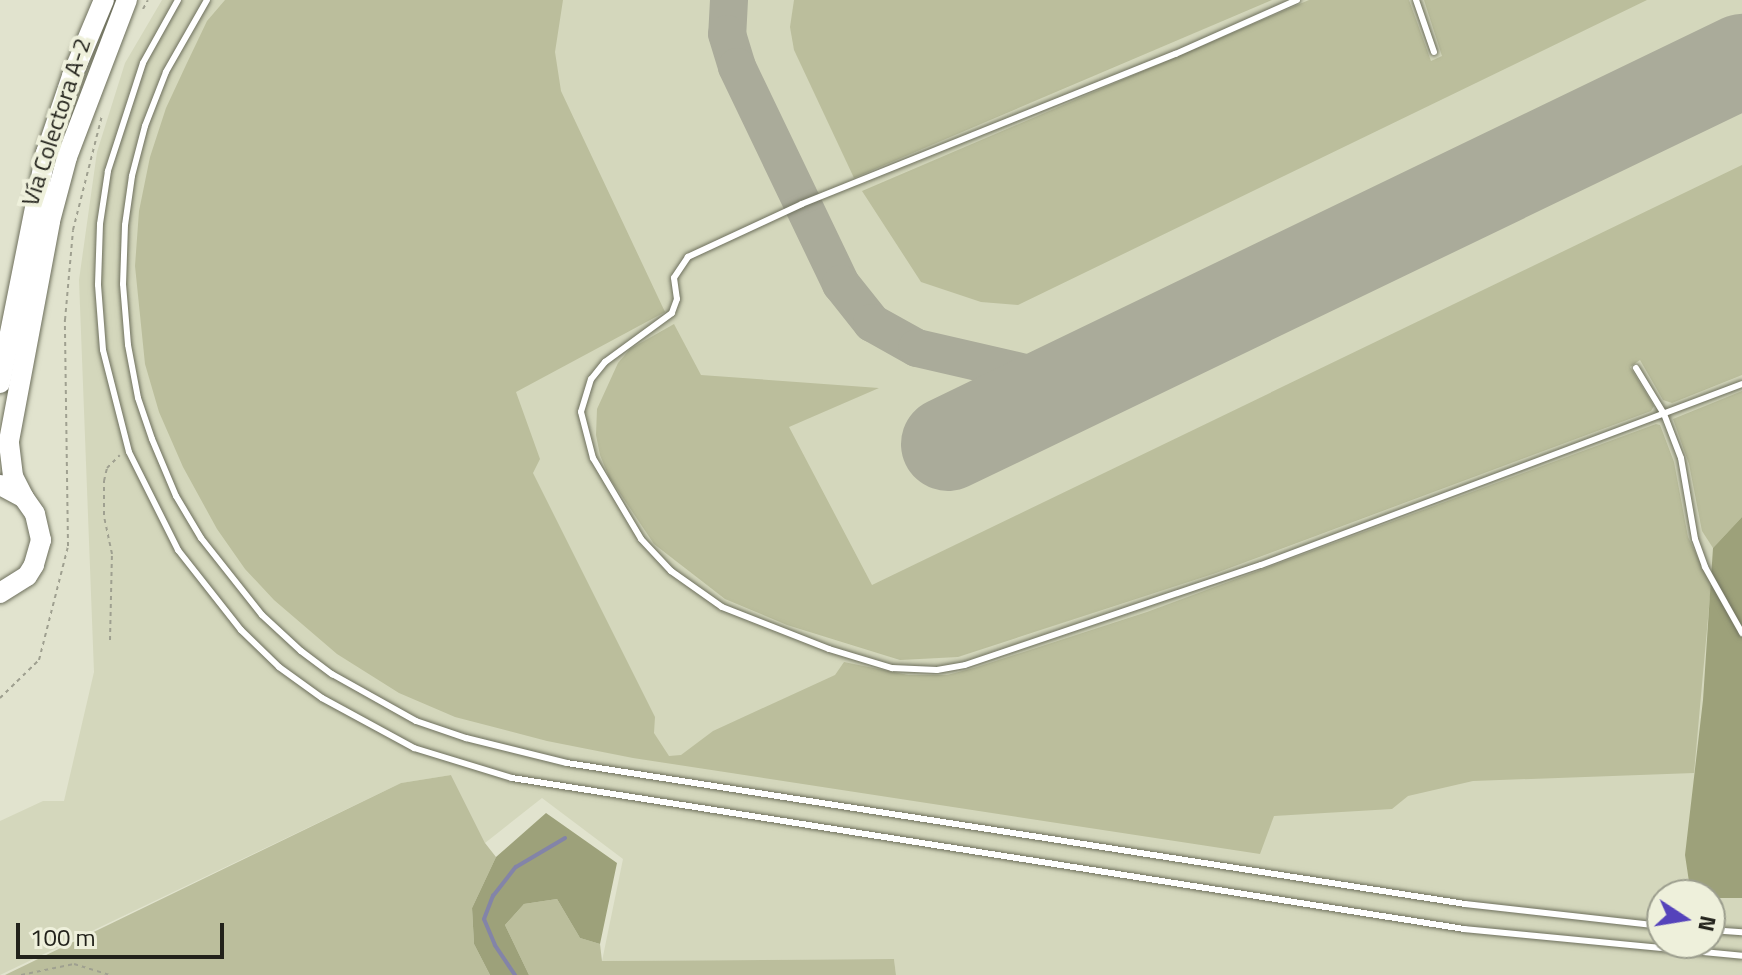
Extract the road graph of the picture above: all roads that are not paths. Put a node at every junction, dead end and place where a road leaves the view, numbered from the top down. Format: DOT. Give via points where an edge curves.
graph roads {
  1 [pos="104,0"];
  2 [pos="178,0"];
  3 [pos="207,0"];
  4 [pos="1297,0"];
  5 [pos="1416,0"];
  6 [pos="134,7"];
  7 [pos="1434,52"];
  8 [pos="1636,368"];
  9 [pos="0,383"];
  10 [pos="1742,384"];
  11 [pos="1664,414"];
  12 [pos="0,485"];
  13 [pos="24,498"];
  14 [pos="0,593"];
  15 [pos="1742,633"];
  16 [pos="1646,924"];
  17 [pos="1742,956"];
  1 -- 9 [label="main road, Vía Colectora A-2" via="46,153"];
  2 -- 17 [label="lane" via="143,63 108,171 98,285 103,350 129,452 178,550 241,630 322,698 414,748 512,778 1433,925"];
  3 -- 16 [label="lane" via="166,72 132,176 123,284 130,358 152,439 201,538 262,615 332,674 416,721 567,763 1494,909"];
  4 -- 11 [label="lane" via="802,204 688,257 674,278 677,299 672,313 605,362 591,379 581,412 593,458 641,539 671,571 722,607 892,668 937,670 1261,565"];
  5 -- 7 [label="lane"];
  6 -- 13 [label="main road, Vía Colectora A-2" via="72,142 50,221 9,441 13,476"];
  8 -- 11 [label="lane"];
  10 -- 11 [label="lane"];
  11 -- 15 [label="lane" via="1681,458 1695,539"];
  12 -- 13 [label="main road"];
  13 -- 14 [label="main road, Vía Colectora A-2" via="39,527 39,553 27,576"];
}
